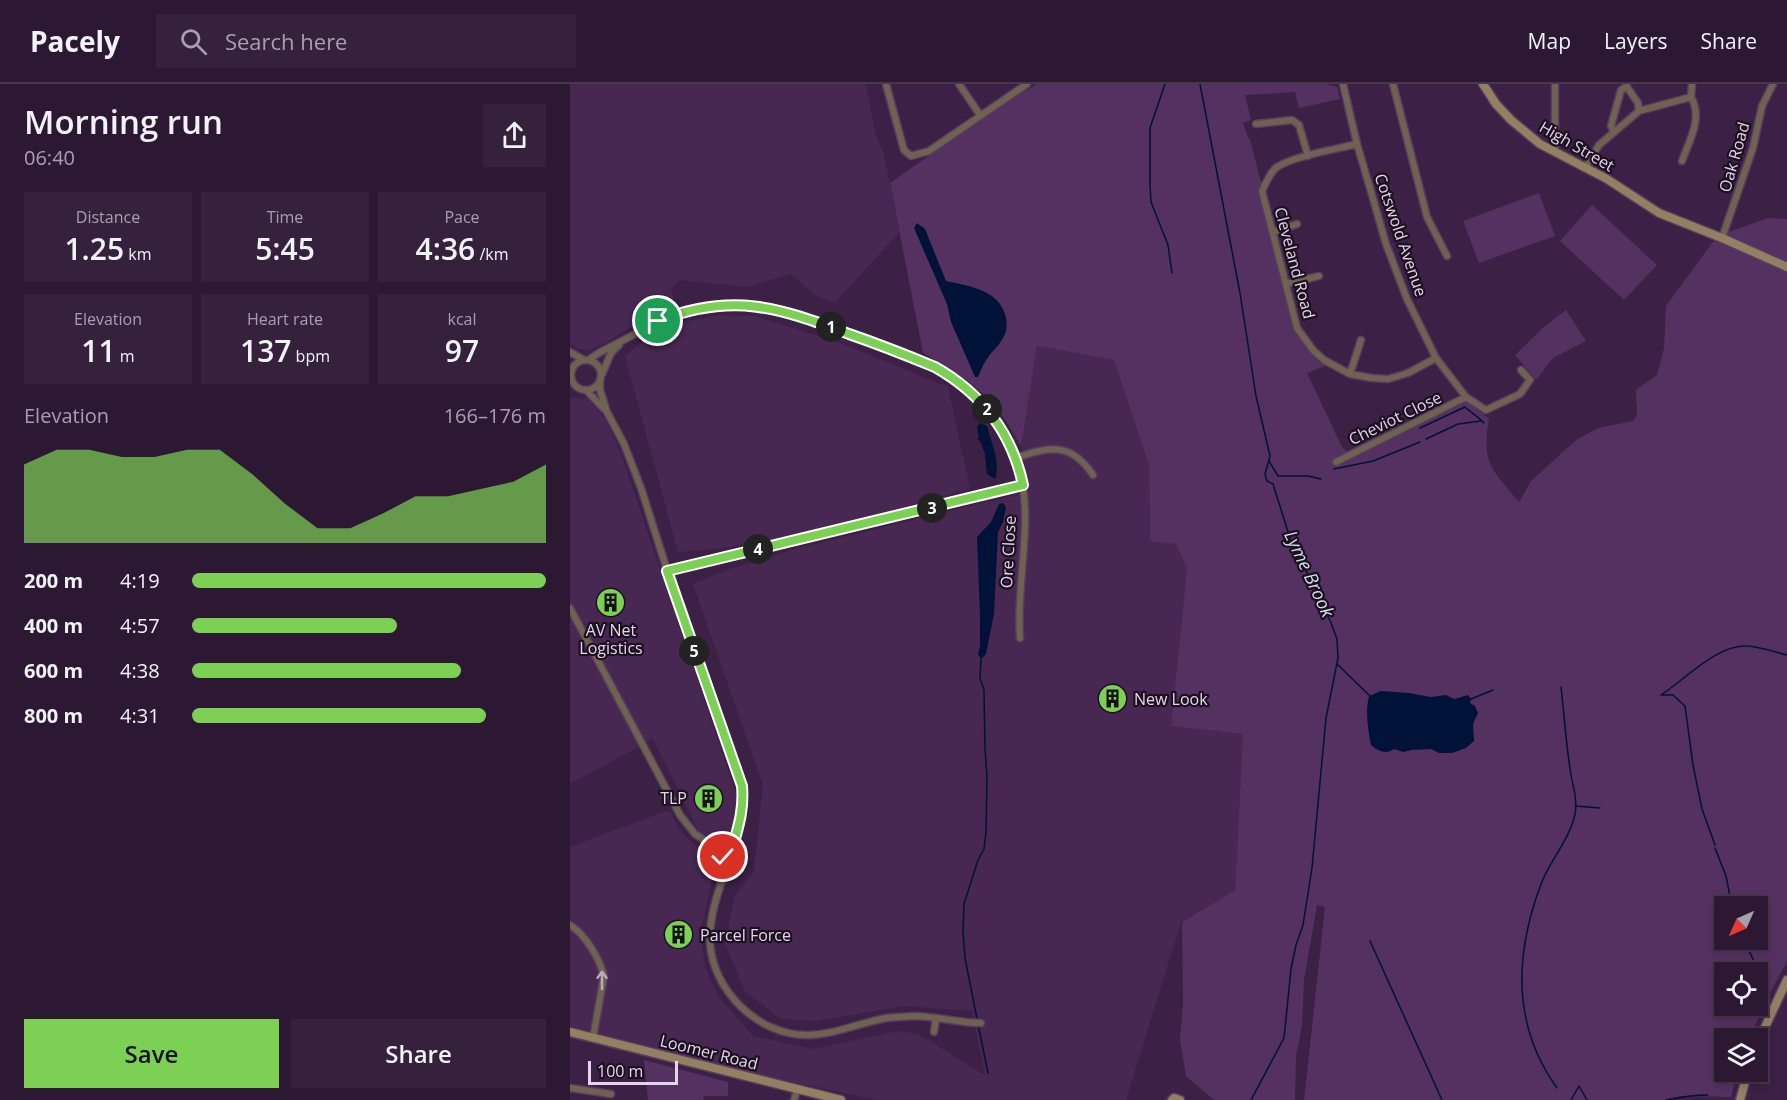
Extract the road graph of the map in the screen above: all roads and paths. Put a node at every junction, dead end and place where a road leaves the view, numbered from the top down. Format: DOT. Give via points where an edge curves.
graph roads {
  1 [pos="886,84"];
  2 [pos="959,84"];
  3 [pos="1028,84"];
  4 [pos="1343,84"];
  5 [pos="1393,84"];
  6 [pos="1483,84"];
  7 [pos="1555,84"];
  8 [pos="1692,84"];
  9 [pos="1773,84"];
  10 [pos="1627,85"];
  11 [pos="1691,97"];
  12 [pos="1639,111"];
  13 [pos="980,115"];
  14 [pos="1256,124"];
  15 [pos="1614,132"];
  16 [pos="1357,144"];
  17 [pos="1556,152"];
  18 [pos="1308,156"];
  19 [pos="1682,160"];
  20 [pos="1585,168"];
  21 [pos="1297,224"];
  22 [pos="1273,232"];
  23 [pos="1722,238"];
  24 [pos="1447,256"];
  25 [pos="1787,267"];
  26 [pos="1319,276"];
  27 [pos="1286,284"];
  28 [pos="1361,339"];
  29 [pos="621,342"];
  30 [pos="570,352"];
  31 [pos="1437,358"];
  32 [pos="586,360"];
  33 [pos="1521,370"];
  34 [pos="571,374"];
  35 [pos="1350,374"];
  36 [pos="601,379"];
  37 [pos="583,390"];
  38 [pos="571,392"];
  39 [pos="1466,397"];
  40 [pos="607,412"];
  41 [pos="1016,458"];
  42 [pos="1336,462"];
  43 [pos="1094,475"];
  44 [pos="1023,485"];
  45 [pos="667,571"];
  46 [pos="570,608"];
  47 [pos="1020,638"];
  48 [pos="733,846"];
  49 [pos="723,852"];
  50 [pos="729,862"];
  51 [pos="570,926"];
  52 [pos="1787,980"];
  53 [pos="936,1018"];
  54 [pos="981,1023"];
  55 [pos="1765,1028"];
  56 [pos="570,1032"];
  57 [pos="934,1032"];
  58 [pos="593,1038"];
  59 [pos="1745,1082"];
  60 [pos="570,1088"];
  61 [pos="797,1090"];
  62 [pos="611,1094"];
  63 [pos="794,1100"];
  64 [pos="841,1100"];
  65 [pos="1172,1100"];
  66 [pos="1180,1100"];
  67 [pos="1740,1100"];
  1 -- 13 [label="street" via="904,150 910,156 929,151"];
  2 -- 13 [label="street"];
  3 -- 13 [label="street"];
  4 -- 16 [label="street, Cotswold Avenue"];
  5 -- 24 [label="street" via="1427,217"];
  6 -- 17 [label="main road, High Street" via="1496,104 1526,134"];
  7 -- 17 [label="street"];
  8 -- 11 [label="street"];
  9 -- 23 [label="street, Oak Road" via="1762,106 1753,148"];
  10 -- 12 [label="street"];
  10 -- 15 [label="street" via="1621,90 1611,126"];
  11 -- 12 [label="street"];
  11 -- 19 [label="street" via="1697,107 1696,126"];
  12 -- 15 [label="street"];
  14 -- 18 [label="street" via="1292,120 1299,125"];
  15 -- 20 [label="street" via="1599,145"];
  16 -- 18 [label="street, Cleveland Road"];
  16 -- 31 [label="street, Cotswold Avenue" via="1386,244 1407,299"];
  17 -- 20 [label="main road, High Street"];
  18 -- 22 [label="street, Cleveland Road" via="1277,167 1267,179 1262,191"];
  20 -- 23 [label="main road, High Street" via="1647,207"];
  21 -- 22 [label="street"];
  22 -- 27 [label="street, Cleveland Road"];
  23 -- 25 [label="main road, High Street"];
  26 -- 27 [label="street"];
  27 -- 35 [label="street, Cleveland Road" via="1297,328 1324,360"];
  28 -- 35 [label="street"];
  29 -- 32 [label="street, Ore Close"];
  29 -- 36 [label="street, Ore Close" via="611,353"];
  29 -- 41 [label="street, Ore Close" via="658,321 700,308 746,304 794,313 909,356 952,377 986,407"];
  30 -- 32 [label="street"];
  31 -- 35 [label="street, Cleveland Road" via="1388,379"];
  31 -- 39 [label="street, Cotswold Avenue"];
  32 -- 34 [label="street" via="576,364"];
  32 -- 36 [label="street" via="598,367"];
  33 -- 39 [label="street" via="1530,380 1520,394 1486,410"];
  34 -- 37 [label="street" via="575,385"];
  36 -- 37 [label="street" via="595,388"];
  36 -- 40 [label="street"];
  37 -- 38 [label="street"];
  37 -- 40 [label="street"];
  39 -- 42 [label="street, Cheviot Close"];
  40 -- 45 [label="street" via="641,488"];
  41 -- 43 [label="street" via="1043,449 1060,449 1075,454"];
  41 -- 44 [label="street, Ore Close"];
  44 -- 45 [label="street"];
  44 -- 47 [label="street, Ore Close"];
  45 -- 48 [label="street" via="742,786 740,824"];
  46 -- 49 [label="street" via="680,815 695,834"];
  48 -- 49 [label="street"];
  48 -- 50 [label="street" via="739,855"];
  49 -- 50 [label="street" via="724,860"];
  50 -- 53 [label="street" via="712,916 710,943 725,986 763,1024 807,1035 886,1018"];
  58 -- 51 [label="street, one-way" via="604,976 590,948"];
  52 -- 55 [label="main road"];
  53 -- 54 [label="street"];
  53 -- 57 [label="street"];
  56 -- 58 [label="main road, Loomer Road"];
  58 -- 61 [label="main road, Loomer Road"];
  59 -- 67 [label="main road"];
  60 -- 62 [label="street"];
  61 -- 63 [label="street"];
  61 -- 64 [label="main road, Loomer Road"];
  65 -- 66 [label="main road"];
}
